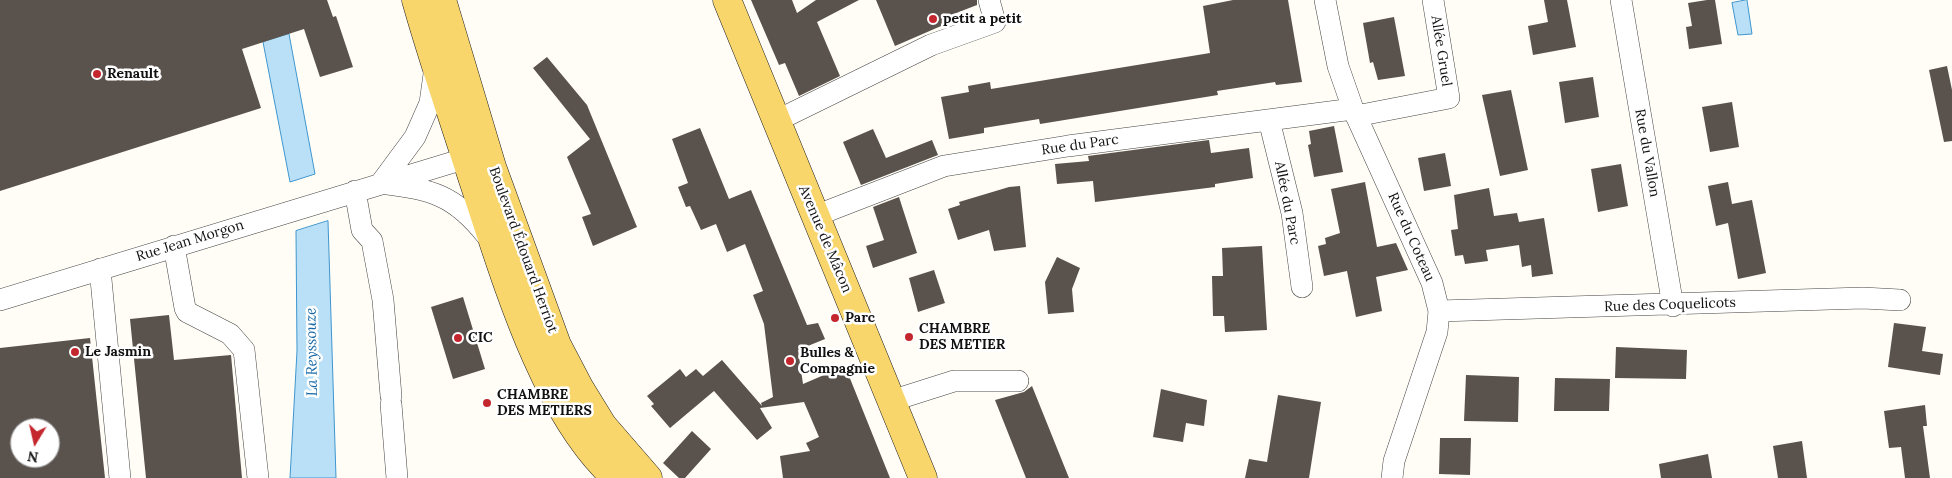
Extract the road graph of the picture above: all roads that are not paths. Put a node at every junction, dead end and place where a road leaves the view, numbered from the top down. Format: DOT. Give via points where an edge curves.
graph roads {
  1 [pos="416,0"];
  2 [pos="442,0"];
  3 [pos="727,0"];
  4 [pos="989,0"];
  5 [pos="1325,0"];
  6 [pos="1433,0"];
  7 [pos="1621,0"];
  8 [pos="435,67"];
  9 [pos="1354,112"];
  10 [pos="1269,120"];
  11 [pos="776,121"];
  12 [pos="476,155"];
  13 [pos="381,183"];
  14 [pos="346,194"];
  15 [pos="815,216"];
  16 [pos="495,245"];
  17 [pos="174,246"];
  18 [pos="100,269"];
  19 [pos="1302,287"];
  20 [pos="0,300"];
  21 [pos="1900,300"];
  22 [pos="1673,306"];
  23 [pos="1440,311"];
  24 [pos="1018,381"];
  25 [pos="891,401"];
  26 [pos="614,477"];
  27 [pos="120,478"];
  28 [pos="258,478"];
  29 [pos="397,478"];
  30 [pos="648,478"];
  31 [pos="923,478"];
  32 [pos="1392,478"];
  1 -- 8 [label="main road, Boulevard Édouard Herriot"];
  2 -- 12 [label="main road, Boulevard Édouard Herriot"];
  3 -- 11 [label="main road, Avenue de Mâcon"];
  4 -- 11 [label="street" via="995,22 931,45"];
  5 -- 9 [label="street, Rue du Coteau" via="1338,66"];
  6 -- 9 [label="street, Allée Gruel" via="1449,98"];
  7 -- 22 [label="street, Rue du Vallon"];
  8 -- 12 [label="main road, Boulevard Édouard Herriot"];
  8 -- 13 [label="street" via="430,103 415,137"];
  9 -- 10 [label="street, Rue du Parc"];
  9 -- 23 [label="street, Rue du Coteau" via="1432,283"];
  10 -- 15 [label="street, Rue du Parc" via="944,166"];
  10 -- 19 [label="street, Allée du Parc" via="1292,213"];
  11 -- 15 [label="main road, Avenue de Mâcon"];
  12 -- 13 [label="street, Rue Jean Morgon"];
  12 -- 16 [label="main road, Boulevard Édouard Herriot"];
  12 -- 30 [label="main road, Boulevard Édouard Herriot" via="557,345 579,387 603,426"];
  13 -- 14 [label="street, Rue Jean Morgon"];
  13 -- 16 [label="street, Rue Jean Morgon" via="411,187 448,198 471,215"];
  14 -- 17 [label="street, Rue Jean Morgon"];
  14 -- 29 [label="street" via="362,230 372,241 383,300"];
  15 -- 25 [label="main road, Avenue de Mâcon"];
  16 -- 26 [label="main road, Boulevard Édouard Herriot" via="537,356 559,402 585,442"];
  17 -- 18 [label="street, Rue Jean Morgon"];
  17 -- 28 [label="street" via="187,312 230,334 244,350"];
  18 -- 20 [label="street, Rue Jean Morgon"];
  18 -- 27 [label="street"];
  21 -- 22 [label="street, Rue des Coquelicots" via="1863,298"];
  22 -- 23 [label="street, Rue des Coquelicots"];
  23 -- 32 [label="street, Rue du Coteau" via="1437,332 1394,461"];
  24 -- 25 [label="street" via="954,381"];
  25 -- 31 [label="main road, Avenue de Mâcon"];
}
